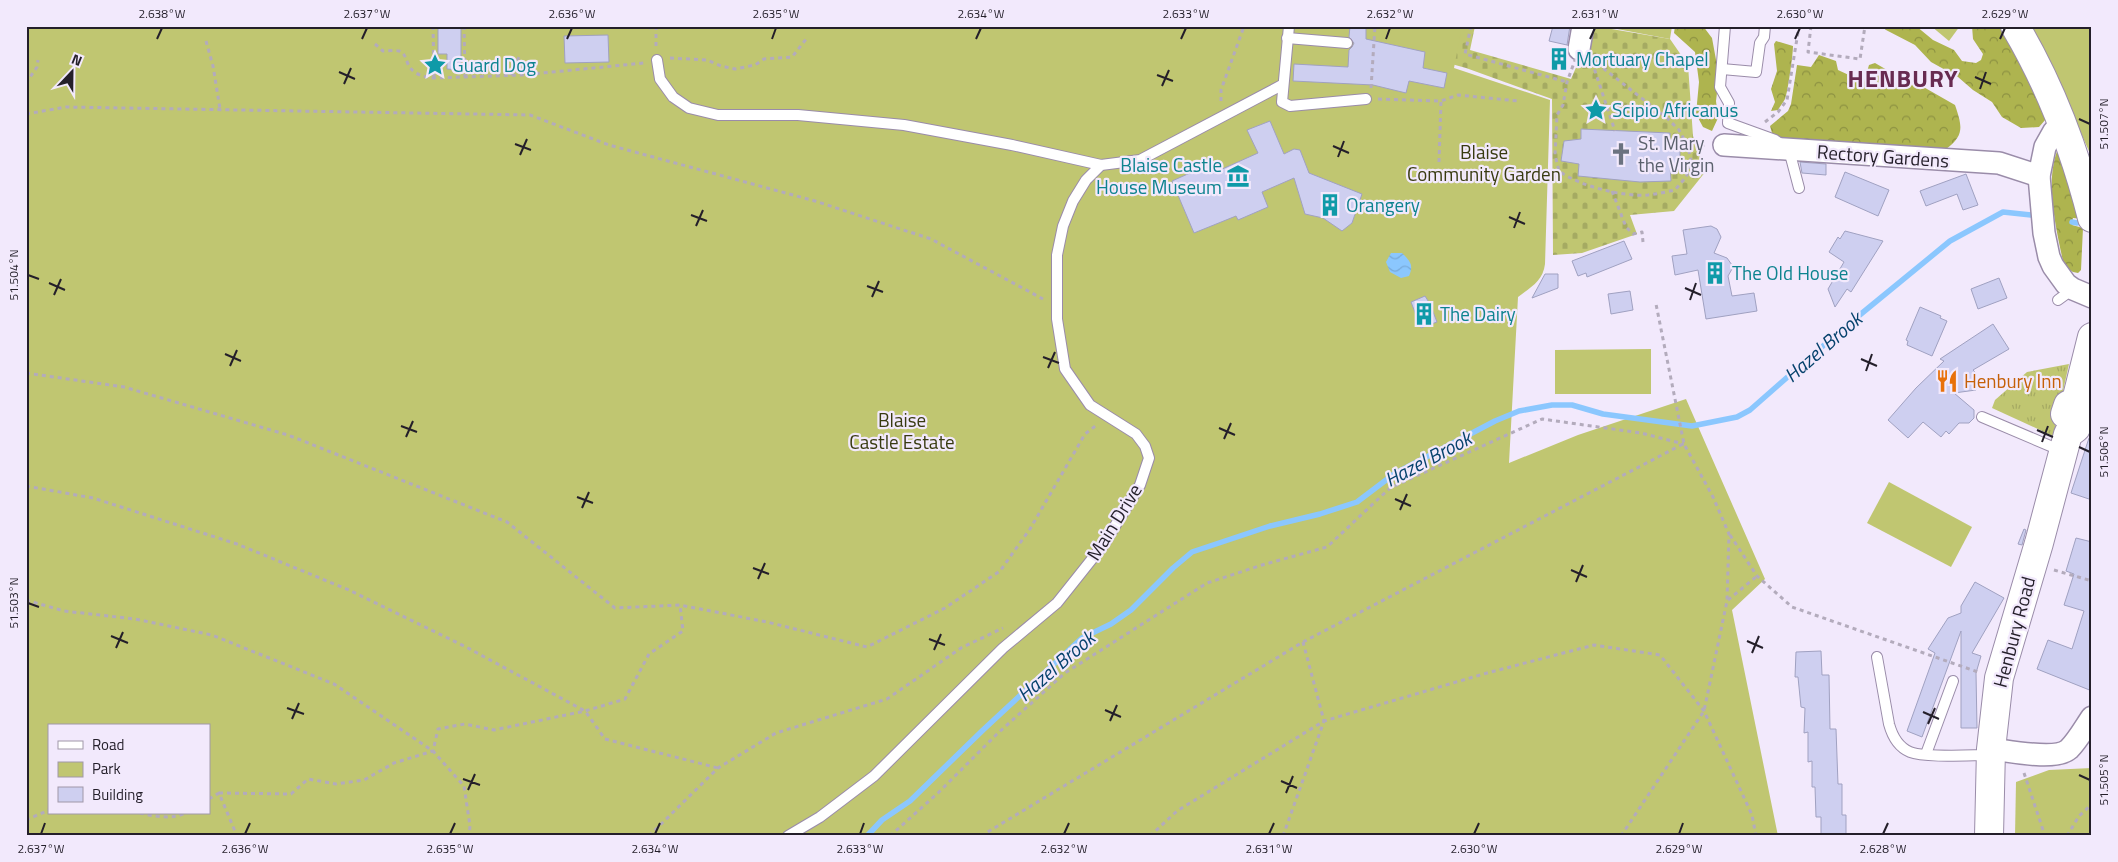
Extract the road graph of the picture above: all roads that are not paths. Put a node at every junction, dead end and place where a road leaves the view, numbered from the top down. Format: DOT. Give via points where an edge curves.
graph roads {
  1 [pos="1289,26"];
  2 [pos="1583,26"];
  3 [pos="1725,26"];
  4 [pos="1765,26"];
  5 [pos="2015,26"];
  6 [pos="1288,38"];
  7 [pos="1347,43"];
  8 [pos="1588,59"];
  9 [pos="660,60"];
  10 [pos="1722,69"];
  11 [pos="1282,85"];
  12 [pos="1368,99"];
  13 [pos="2063,127"];
  14 [pos="1724,145"];
  15 [pos="1789,150"];
  16 [pos="1101,165"];
  17 [pos="2039,176"];
  18 [pos="1799,188"];
  19 [pos="2092,218"];
  20 [pos="2074,295"];
  21 [pos="2092,337"];
  22 [pos="1982,418"];
  23 [pos="2065,443"];
  24 [pos="1877,657"];
  25 [pos="1953,681"];
  26 [pos="2092,717"];
  27 [pos="2000,752"];
  28 [pos="1926,754"];
  29 [pos="788,836"];
  30 [pos="1989,836"];
  1 -- 6 [label="lane"];
  2 -- 8 [label="street"];
  3 -- 10 [label="lane"];
  4 -- 10 [label="lane" via="1756,72"];
  5 -- 13 [label="main road" via="2043,77"];
  6 -- 7 [label="lane"];
  6 -- 11 [label="lane"];
  9 -- 16 [label="lane" via="660,78 673,96 688,108 718,115 798,115 904,125"];
  10 -- 15 [label="lane" via="1720,87 1729,103 1728,123 1775,140"];
  11 -- 12 [label="lane" via="1282,102 1290,106"];
  11 -- 16 [label="lane" via="1140,160"];
  13 -- 17 [label="street" via="2054,131 2045,147"];
  13 -- 19 [label="main road" via="2080,172"];
  14 -- 15 [label="street, Rectory Gardens"];
  15 -- 17 [label="street, Rectory Gardens" via="1999,163"];
  15 -- 18 [label="lane"];
  16 -- 29 [label="lane, Main Drive" via="1086,180 1063,226 1057,255 1057,318 1065,369 1090,405 1136,434 1145,446 1149,458 1140,485 1104,544 1057,603 1003,648 874,776 820,817"];
  17 -- 20 [label="street" via="2043,225 2052,266"];
  21 -- 23 [label="main road, Henbury Road" via="2076,401 2068,406 2062,424"];
  22 -- 23 [label="lane"];
  23 -- 27 [label="main road, Henbury Road" via="1999,678"];
  24 -- 28 [label="lane" via="1892,734 1898,744 1910,752"];
  25 -- 28 [label="lane"];
  26 -- 27 [label="street" via="2061,754"];
  27 -- 28 [label="lane"];
  27 -- 30 [label="main road, Henbury Road"];
}
